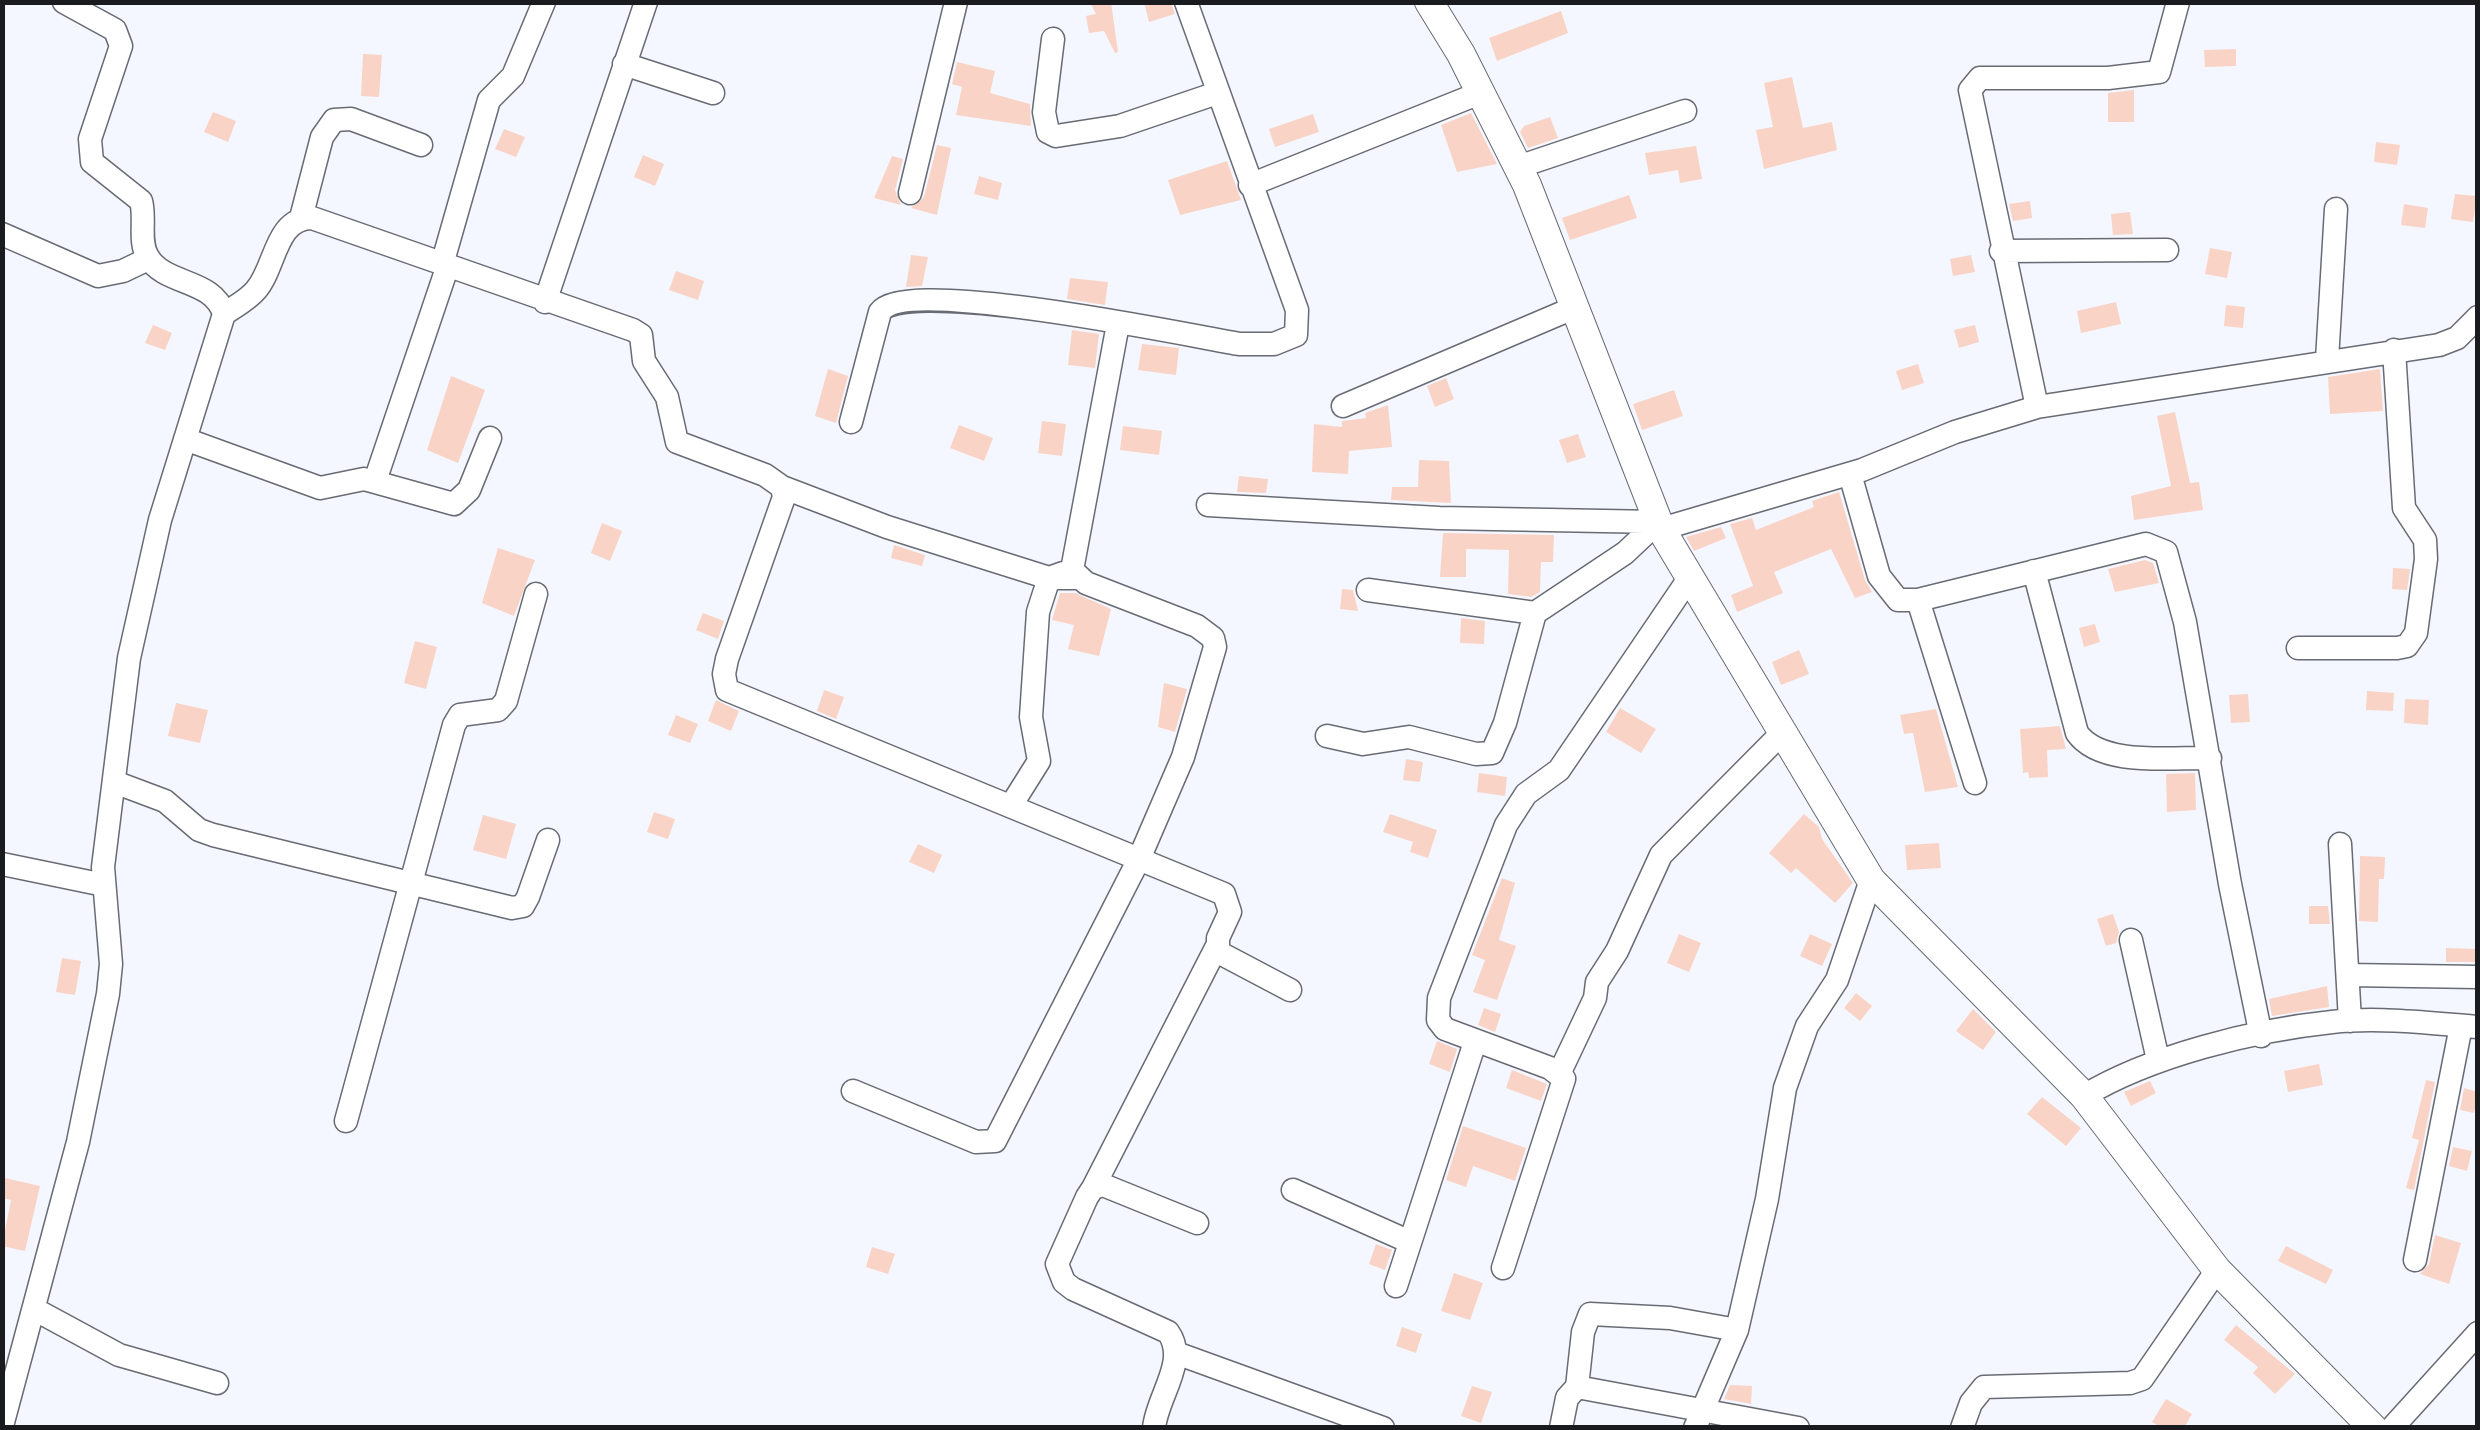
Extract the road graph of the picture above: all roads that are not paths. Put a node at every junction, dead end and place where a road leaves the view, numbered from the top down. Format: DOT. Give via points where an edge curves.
graph roads {
  1 [pos="64,2"];
  2 [pos="544,2"];
  3 [pos="646,2"];
  4 [pos="956,2"];
  5 [pos="1186,2"];
  6 [pos="1428,2"];
  7 [pos="2178,2"];
  8 [pos="1054,39"];
  9 [pos="624,64"];
  10 [pos="714,93"];
  11 [pos="1216,93"];
  12 [pos="1480,93"];
  13 [pos="1685,111"];
  14 [pos="421,145"];
  15 [pos="1518,167"];
  16 [pos="1250,185"];
  17 [pos="910,193"];
  18 [pos="2336,209"];
  19 [pos="301,218"];
  20 [pos="2,234"];
  21 [pos="2167,250"];
  22 [pos="2001,252"];
  23 [pos="148,259"];
  24 [pos="443,261"];
  25 [pos="545,302"];
  26 [pos="1572,308"];
  27 [pos="224,314"];
  28 [pos="2478,318"];
  29 [pos="1118,324"];
  30 [pos="2394,350"];
  31 [pos="2328,360"];
  32 [pos="1343,406"];
  33 [pos="2037,406"];
  34 [pos="850,422"];
  35 [pos="185,438"];
  36 [pos="490,438"];
  37 [pos="1850,474"];
  38 [pos="375,481"];
  39 [pos="782,487"];
  40 [pos="1208,505"];
  41 [pos="1660,525"];
  42 [pos="2034,571"];
  43 [pos="1074,574"];
  44 [pos="1690,577"];
  45 [pos="1049,578"];
  46 [pos="1368,590"];
  47 [pos="536,594"];
  48 [pos="1918,600"];
  49 [pos="1535,614"];
  50 [pos="2298,648"];
  51 [pos="1782,732"];
  52 [pos="1327,736"];
  53 [pos="2210,758"];
  54 [pos="116,783"];
  55 [pos="1975,783"];
  56 [pos="1012,804"];
  57 [pos="548,840"];
  58 [pos="2340,844"];
  59 [pos="1139,858"];
  60 [pos="2,864"];
  61 [pos="1871,880"];
  62 [pos="407,884"];
  63 [pos="104,886"];
  64 [pos="2131,940"];
  65 [pos="1217,946"];
  66 [pos="2348,975"];
  67 [pos="2478,977"];
  68 [pos="1290,990"];
  69 [pos="2350,1021"];
  70 [pos="2469,1026"];
  71 [pos="2262,1036"];
  72 [pos="1475,1042"];
  73 [pos="2158,1060"];
  74 [pos="1560,1072"];
  75 [pos="853,1091"];
  76 [pos="2084,1096"];
  77 [pos="346,1121"];
  78 [pos="1093,1188"];
  79 [pos="1293,1190"];
  80 [pos="1197,1224"];
  81 [pos="1410,1242"];
  82 [pos="2415,1260"];
  83 [pos="1503,1268"];
  84 [pos="2217,1270"];
  85 [pos="1396,1286"];
  86 [pos="34,1309"];
  87 [pos="1736,1330"];
  88 [pos="2478,1333"];
  89 [pos="1176,1353"];
  90 [pos="217,1383"];
  91 [pos="1577,1388"];
  92 [pos="1700,1418"];
  93 [pos="2,1426"];
  94 [pos="1154,1428"];
  95 [pos="1383,1428"];
  96 [pos="1561,1428"];
  97 [pos="1798,1428"];
  98 [pos="1962,1428"];
  99 [pos="2373,1428"];
  100 [pos="2392,1428"];
  1 -- 23 [label="street" via="119,36 119,58 89,152 99,169 141,201"];
  2 -- 24 [label="street" via="514,76 489,100"];
  3 -- 9 [label="street"];
  4 -- 17 [label="street"];
  5 -- 11 [label="street"];
  6 -- 12 [label="street"];
  7 -- 22 [label="street" via="2164,65 2152,76 1973,82 1971,101"];
  8 -- 11 [label="street" via="1044,112 1048,132 1056,136 1120,126"];
  9 -- 10 [label="street"];
  9 -- 25 [label="street"];
  11 -- 16 [label="street"];
  12 -- 15 [label="street"];
  12 -- 16 [label="street"];
  13 -- 15 [label="street"];
  14 -- 19 [label="street" via="351,119 334,120 322,137"];
  15 -- 26 [label="street"];
  16 -- 29 [label="street" via="1297,310 1296,335 1250,345"];
  18 -- 31 [label="street"];
  19 -- 24 [label="street"];
  19 -- 27 [label="street" via="286,230 256,292"];
  20 -- 23 [label="street" via="98,276"];
  21 -- 22 [label="street"];
  22 -- 33 [label="street"];
  23 -- 27 [label="street" via="210,293"];
  24 -- 25 [label="street"];
  24 -- 38 [label="street" via="446,271"];
  25 -- 39 [label="street" via="641,335 644,361 667,397 676,442"];
  26 -- 32 [label="street"];
  26 -- 41 [label="street"];
  27 -- 35 [label="street"];
  28 -- 30 [label="street" via="2440,345"];
  29 -- 34 [label="street" via="965,298 892,302 880,312"];
  29 -- 43 [label="street"];
  30 -- 31 [label="street"];
  30 -- 50 [label="street" via="2404,508 2424,540 2416,633 2398,648"];
  31 -- 33 [label="street"];
  33 -- 37 [label="street"];
  35 -- 38 [label="street" via="320,488"];
  35 -- 54 [label="street" via="130,658"];
  36 -- 38 [label="street" via="470,490 454,504"];
  37 -- 41 [label="street"];
  37 -- 48 [label="street" via="1879,576 1898,600"];
  39 -- 45 [label="street"];
  39 -- 56 [label="street" via="727,659 727,690"];
  40 -- 41 [label="street"];
  41 -- 44 [label="street"];
  41 -- 49 [label="street"];
  42 -- 48 [label="street"];
  42 -- 53 [label="street" via="2083,742 2114,754"];
  42 -- 53 [label="street" via="2146,544 2166,552"];
  43 -- 45 [label="street"];
  43 -- 59 [label="street" via="1196,626 1215,646 1184,757"];
  44 -- 51 [label="street"];
  44 -- 72 [label="street" via="1559,770 1526,794 1506,825 1437,1010 1446,1029"];
  45 -- 56 [label="street" via="1038,612 1031,717 1038,761"];
  46 -- 49 [label="street"];
  47 -- 62 [label="street" via="506,701 498,710 460,716 454,725"];
  48 -- 55 [label="street"];
  49 -- 52 [label="street" via="1492,753 1420,738 1363,744"];
  51 -- 61 [label="street"];
  51 -- 74 [label="street" via="1661,855"];
  53 -- 71 [label="street"];
  54 -- 62 [label="street" via="165,801 199,830"];
  54 -- 63 [label="street"];
  56 -- 59 [label="street"];
  57 -- 62 [label="street" via="523,906 490,905"];
  58 -- 66 [label="street"];
  59 -- 65 [label="street" via="1224,894 1230,912"];
  59 -- 75 [label="street" via="995,1141 976,1142"];
  60 -- 63 [label="street"];
  61 -- 76 [label="street"];
  61 -- 87 [label="street" via="1837,980 1807,1026 1785,1088"];
  62 -- 77 [label="street"];
  63 -- 86 [label="street" via="108,994"];
  64 -- 73 [label="street"];
  65 -- 68 [label="street" via="1225,957"];
  65 -- 78 [label="street"];
  66 -- 67 [label="street"];
  66 -- 69 [label="street"];
  69 -- 70 [label="street"];
  69 -- 71 [label="street"];
  70 -- 82 [label="street"];
  71 -- 73 [label="street"];
  72 -- 74 [label="street"];
  72 -- 81 [label="street"];
  73 -- 76 [label="street"];
  74 -- 83 [label="street" via="1562,1090"];
  76 -- 84 [label="street"];
  78 -- 80 [label="street" via="1115,1188"];
  78 -- 89 [label="street" via="1058,1272 1073,1289 1168,1332"];
  79 -- 81 [label="street"];
  81 -- 85 [label="street"];
  84 -- 98 [label="street" via="2142,1379 1984,1388"];
  84 -- 99 [label="street"];
  86 -- 90 [label="street" via="119,1355"];
  86 -- 93 [label="street"];
  87 -- 91 [label="street" via="1590,1314"];
  87 -- 92 [label="street"];
  88 -- 100 [label="street"];
  89 -- 94 [label="street"];
  89 -- 95 [label="street"];
  91 -- 92 [label="street"];
  91 -- 96 [label="street" via="1567,1398"];
  92 -- 97 [label="street"];
}
